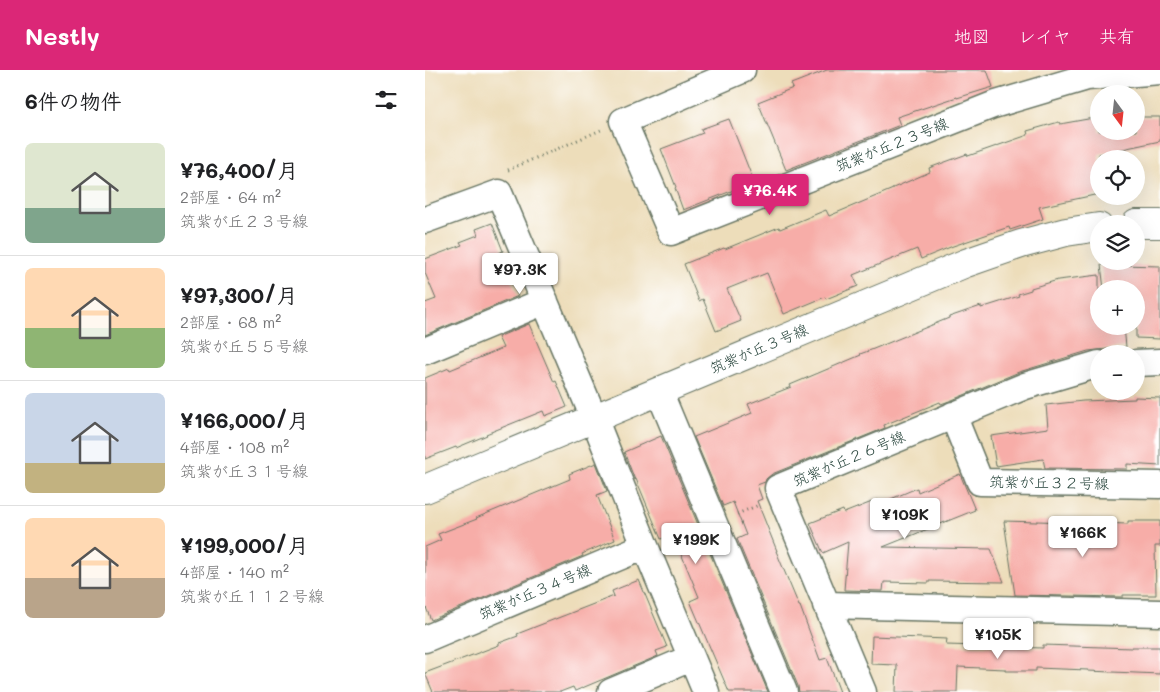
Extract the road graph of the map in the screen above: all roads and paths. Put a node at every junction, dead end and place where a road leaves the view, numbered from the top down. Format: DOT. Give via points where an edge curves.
graph roads {
  1 [pos="742,70"];
  2 [pos="1160,71"];
  3 [pos="623,121"];
  4 [pos="499,194"];
  5 [pos="425,220"];
  6 [pos="1145,224"];
  7 [pos="1160,224"];
  8 [pos="1090,228"];
  9 [pos="545,301"];
  10 [pos="425,351"];
  11 [pos="1160,362"];
  12 [pos="1145,363"];
  13 [pos="1090,367"];
  14 [pos="659,391"];
  15 [pos="953,416"];
  16 [pos="594,418"];
  17 [pos="1160,485"];
  18 [pos="425,489"];
  19 [pos="645,546"];
  20 [pos="826,605"];
  21 [pos="1160,613"];
  22 [pos="425,639"];
  23 [pos="691,658"];
  24 [pos="611,692"];
  25 [pos="705,692"];
  26 [pos="784,692"];
  27 [pos="863,692"];
  1 -- 3 [label="street"];
  2 -- 3 [label="street, 筑紫が丘２３号線" via="1087,77 993,105 671,232"];
  3 -- 4 [label="path" via="495,176"];
  4 -- 5 [label="street"];
  4 -- 9 [label="street"];
  6 -- 7 [label="street"];
  8 -- 14 [label="street, 筑紫が丘３号線" via="1021,244 966,263"];
  9 -- 10 [label="street"];
  9 -- 16 [label="street"];
  11 -- 12 [label="street"];
  13 -- 15 [label="street, 筑紫が丘２６号線" via="1025,386"];
  14 -- 16 [label="street, 筑紫が丘３号線"];
  14 -- 26 [label="street"];
  15 -- 17 [label="street, 筑紫が丘３２号線" via="980,482"];
  15 -- 20 [label="street, 筑紫が丘２６号線" via="777,488"];
  16 -- 18 [label="street, 筑紫が丘３号線"];
  16 -- 19 [label="street"];
  19 -- 22 [label="street, 筑紫が丘３４号線"];
  19 -- 23 [label="street"];
  20 -- 21 [label="street"];
  20 -- 27 [label="street, 筑紫が丘２６号線"];
  23 -- 24 [label="street"];
  23 -- 25 [label="street"];
}
